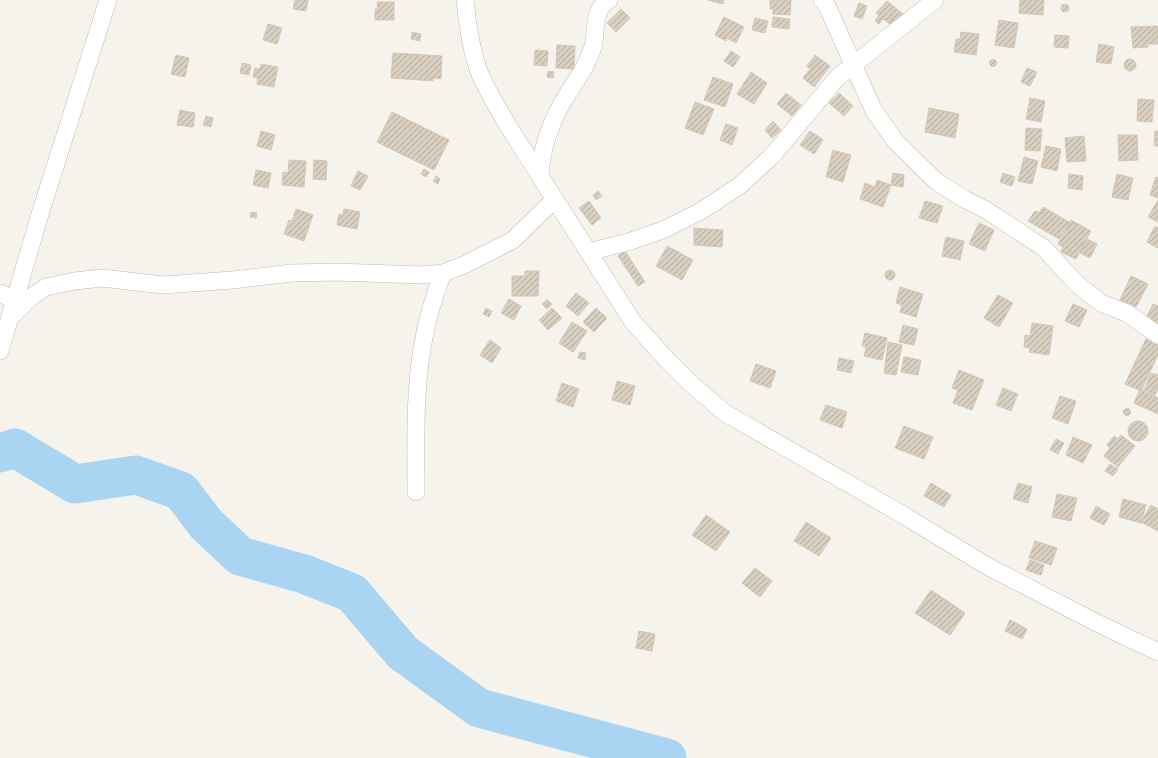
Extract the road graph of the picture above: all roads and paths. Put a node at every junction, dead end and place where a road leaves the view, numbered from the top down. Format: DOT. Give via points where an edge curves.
graph roads {
  1 [pos="108,0"];
  2 [pos="465,0"];
  3 [pos="609,0"];
  4 [pos="822,0"];
  5 [pos="935,0"];
  6 [pos="854,65"];
  7 [pos="540,175"];
  8 [pos="555,199"];
  9 [pos="589,252"];
  10 [pos="443,273"];
  11 [pos="7,296"];
  12 [pos="9,319"];
  13 [pos="1158,334"];
  14 [pos="0,351"];
  15 [pos="416,492"];
  16 [pos="1158,652"];
  1 -- 11 [label="street" via="44,199"];
  2 -- 7 [label="street" via="470,42 479,71 506,123"];
  3 -- 7 [label="street" via="603,4 599,12 595,24 595,40 589,58 556,114 541,157"];
  4 -- 6 [label="street"];
  5 -- 6 [label="street"];
  6 -- 9 [label="street" via="837,78 772,156 738,186 701,211 663,230"];
  6 -- 13 [label="street" via="874,111 896,142 936,181 1044,248 1077,284 1101,303 1127,313"];
  7 -- 8 [label="street"];
  8 -- 9 [label="street"];
  8 -- 10 [label="street" via="513,240"];
  9 -- 16 [label="street" via="633,322 675,368 725,413 987,566"];
  10 -- 12 [label="street" via="292,273 163,285 102,278 46,287 31,297"];
  10 -- 15 [label="street" via="430,313 418,377"];
  11 -- 12 [label="street"];
  12 -- 14 [label="street"];
}
